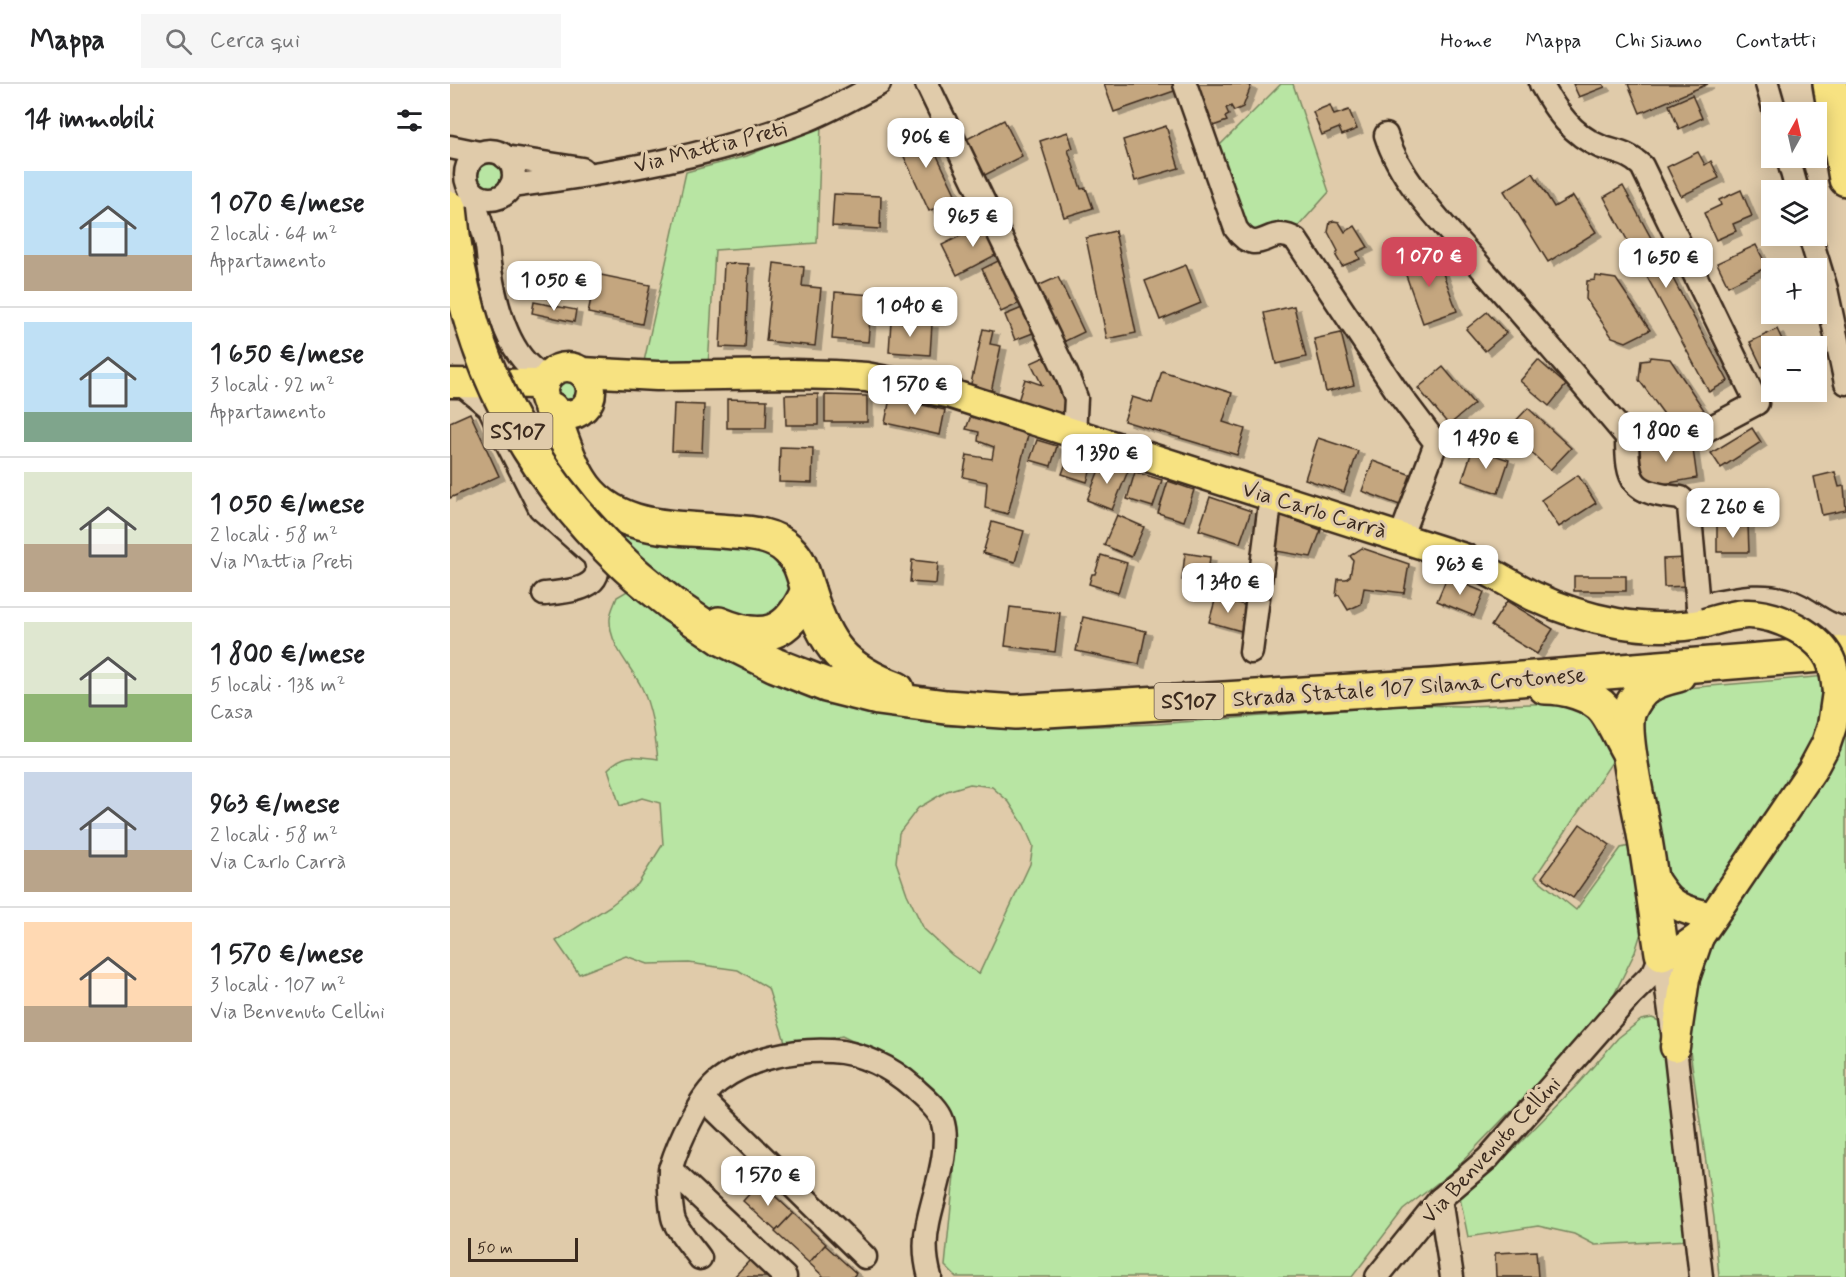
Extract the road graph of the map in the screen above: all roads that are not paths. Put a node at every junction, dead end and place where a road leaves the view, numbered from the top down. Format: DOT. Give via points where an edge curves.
graph roads {
  1 [pos="879,84"];
  2 [pos="927,84"];
  3 [pos="1185,84"];
  4 [pos="1541,84"];
  5 [pos="1767,84"];
  6 [pos="1830,84"];
  7 [pos="1772,102"];
  8 [pos="1386,135"];
  9 [pos="450,147"];
  10 [pos="505,157"];
  11 [pos="604,171"];
  12 [pos="463,176"];
  13 [pos="1846,179"];
  14 [pos="508,189"];
  15 [pos="486,240"];
  16 [pos="1813,246"];
  17 [pos="508,336"];
  18 [pos="472,383"];
  19 [pos="1846,383"];
  20 [pos="562,391"];
  21 [pos="1074,434"];
  22 [pos="1627,437"];
  23 [pos="1271,496"];
  24 [pos="1401,536"];
  25 [pos="808,590"];
  26 [pos="544,594"];
  27 [pos="673,605"];
  28 [pos="1694,619"];
  29 [pos="1846,629"];
  30 [pos="1251,652"];
  31 [pos="1846,653"];
  32 [pos="1739,662"];
  33 [pos="1432,686"];
  34 [pos="946,707"];
  35 [pos="1629,753"];
  36 [pos="1651,875"];
  37 [pos="1656,916"];
  38 [pos="1700,926"];
  39 [pos="1662,953"];
  40 [pos="1668,993"];
  41 [pos="1630,996"];
  42 [pos="1675,1047"];
  43 [pos="704,1099"];
  44 [pos="670,1169"];
  45 [pos="1440,1199"];
  46 [pos="865,1257"];
  47 [pos="700,1258"];
  48 [pos="785,1277"];
  49 [pos="930,1277"];
  50 [pos="1377,1277"];
  51 [pos="1452,1277"];
  52 [pos="1701,1277"];
  1 -- 11 [label="street, Via Mattia Preti" via="811,118 749,140"];
  2 -- 21 [label="street" via="1066,373 1076,398"];
  3 -- 24 [label="street" via="1236,229 1251,242 1278,234 1296,240 1436,443"];
  4 -- 22 [label="street" via="1556,111 1574,131 1599,146 1632,157 1642,166 1757,403 1706,430 1646,430"];
  5 -- 7 [label="street"];
  6 -- 13 [label="highway"];
  8 -- 22 [label="street" via="1401,169 1437,216"];
  9 -- 12 [label="street"];
  10 -- 11 [label="street, Via Mattia Preti"];
  10 -- 12 [label="street, Via Mattia Preti" via="494,151"];
  10 -- 14 [label="street" via="513,171"];
  11 -- 14 [label="street, Via Mattia Preti"];
  12 -- 14 [label="street, Via Mattia Preti" via="484,198 492,199"];
  12 -- 15 [label="street"];
  12 -- 27 [label="highway, Strada Statale 107 Silana Crotonese / SS107, bridge" via="452,231 462,290 477,342 502,404 534,459 575,513 621,561"];
  14 -- 15 [label="street"];
  15 -- 17 [label="street" via="489,267"];
  16 -- 19 [label="street"];
  17 -- 18 [label="street" via="507,365"];
  17 -- 20 [label="street"];
  18 -- 20 [label="main road"];
  18 -- 26 [label="street" via="489,407 540,508 597,562 595,576 585,587"];
  20 -- 21 [label="main road, Via Carlo Carrà" via="605,389 657,376 866,377 948,393"];
  20 -- 25 [label="highway" via="573,465 593,497 609,511 630,521 757,534 786,547 800,562"];
  21 -- 23 [label="main road, Via Carlo Carrà"];
  22 -- 28 [label="street" via="1629,474 1640,488 1681,498 1689,506"];
  23 -- 24 [label="main road, Via Carlo Carrà"];
  23 -- 30 [label="street"];
  24 -- 28 [label="main road, Via Carlo Carrà" via="1464,558 1532,595 1590,617 1633,625"];
  25 -- 27 [label="highway" via="788,624 758,635 738,632"];
  25 -- 34 [label="highway" via="819,625 831,646 853,667 882,683"];
  27 -- 34 [label="highway, Strada Statale 107 Silana Crotonese / SS107" via="723,639 826,685 878,698"];
  28 -- 29 [label="street" via="1739,597 1777,599"];
  28 -- 38 [label="main road, Via Carlo Carrà, bridge" via="1754,614 1789,624 1809,635 1832,662 1837,692 1826,744 1729,895"];
  31 -- 32 [label="highway, Strada Statale 107 Silana Crotonese / SS107"];
  32 -- 33 [label="highway, Strada Statale 107 Silana Crotonese / SS107"];
  32 -- 35 [label="highway" via="1659,679 1641,690 1628,714"];
  33 -- 34 [label="highway, Strada Statale 107 Silana Crotonese / SS107" via="1016,712"];
  33 -- 35 [label="highway" via="1554,687 1586,696 1604,709"];
  35 -- 36 [label="highway"];
  36 -- 37 [label="highway"];
  36 -- 38 [label="main road" via="1665,899"];
  37 -- 39 [label="highway"];
  37 -- 41 [label="street, Via Benvenuto Cellini"];
  38 -- 39 [label="main road, Via Carlo Carrà" via="1679,951"];
  38 -- 42 [label="main road" via="1685,978"];
  39 -- 40 [label="street"];
  39 -- 41 [label="street, Via Benvenuto Cellini"];
  40 -- 41 [label="street"];
  40 -- 42 [label="street"];
  41 -- 45 [label="street, Via Benvenuto Cellini" via="1488,1158"];
  42 -- 52 [label="street"];
  43 -- 44 [label="street"];
  43 -- 46 [label="street"];
  43 -- 49 [label="street" via="716,1082 736,1068 794,1053 832,1050 898,1073 942,1120 943,1154 925,1242"];
  44 -- 47 [label="street" via="673,1219"];
  44 -- 48 [label="street"];
  45 -- 50 [label="street, Via Benvenuto Cellini"];
  45 -- 51 [label="street"];
}
